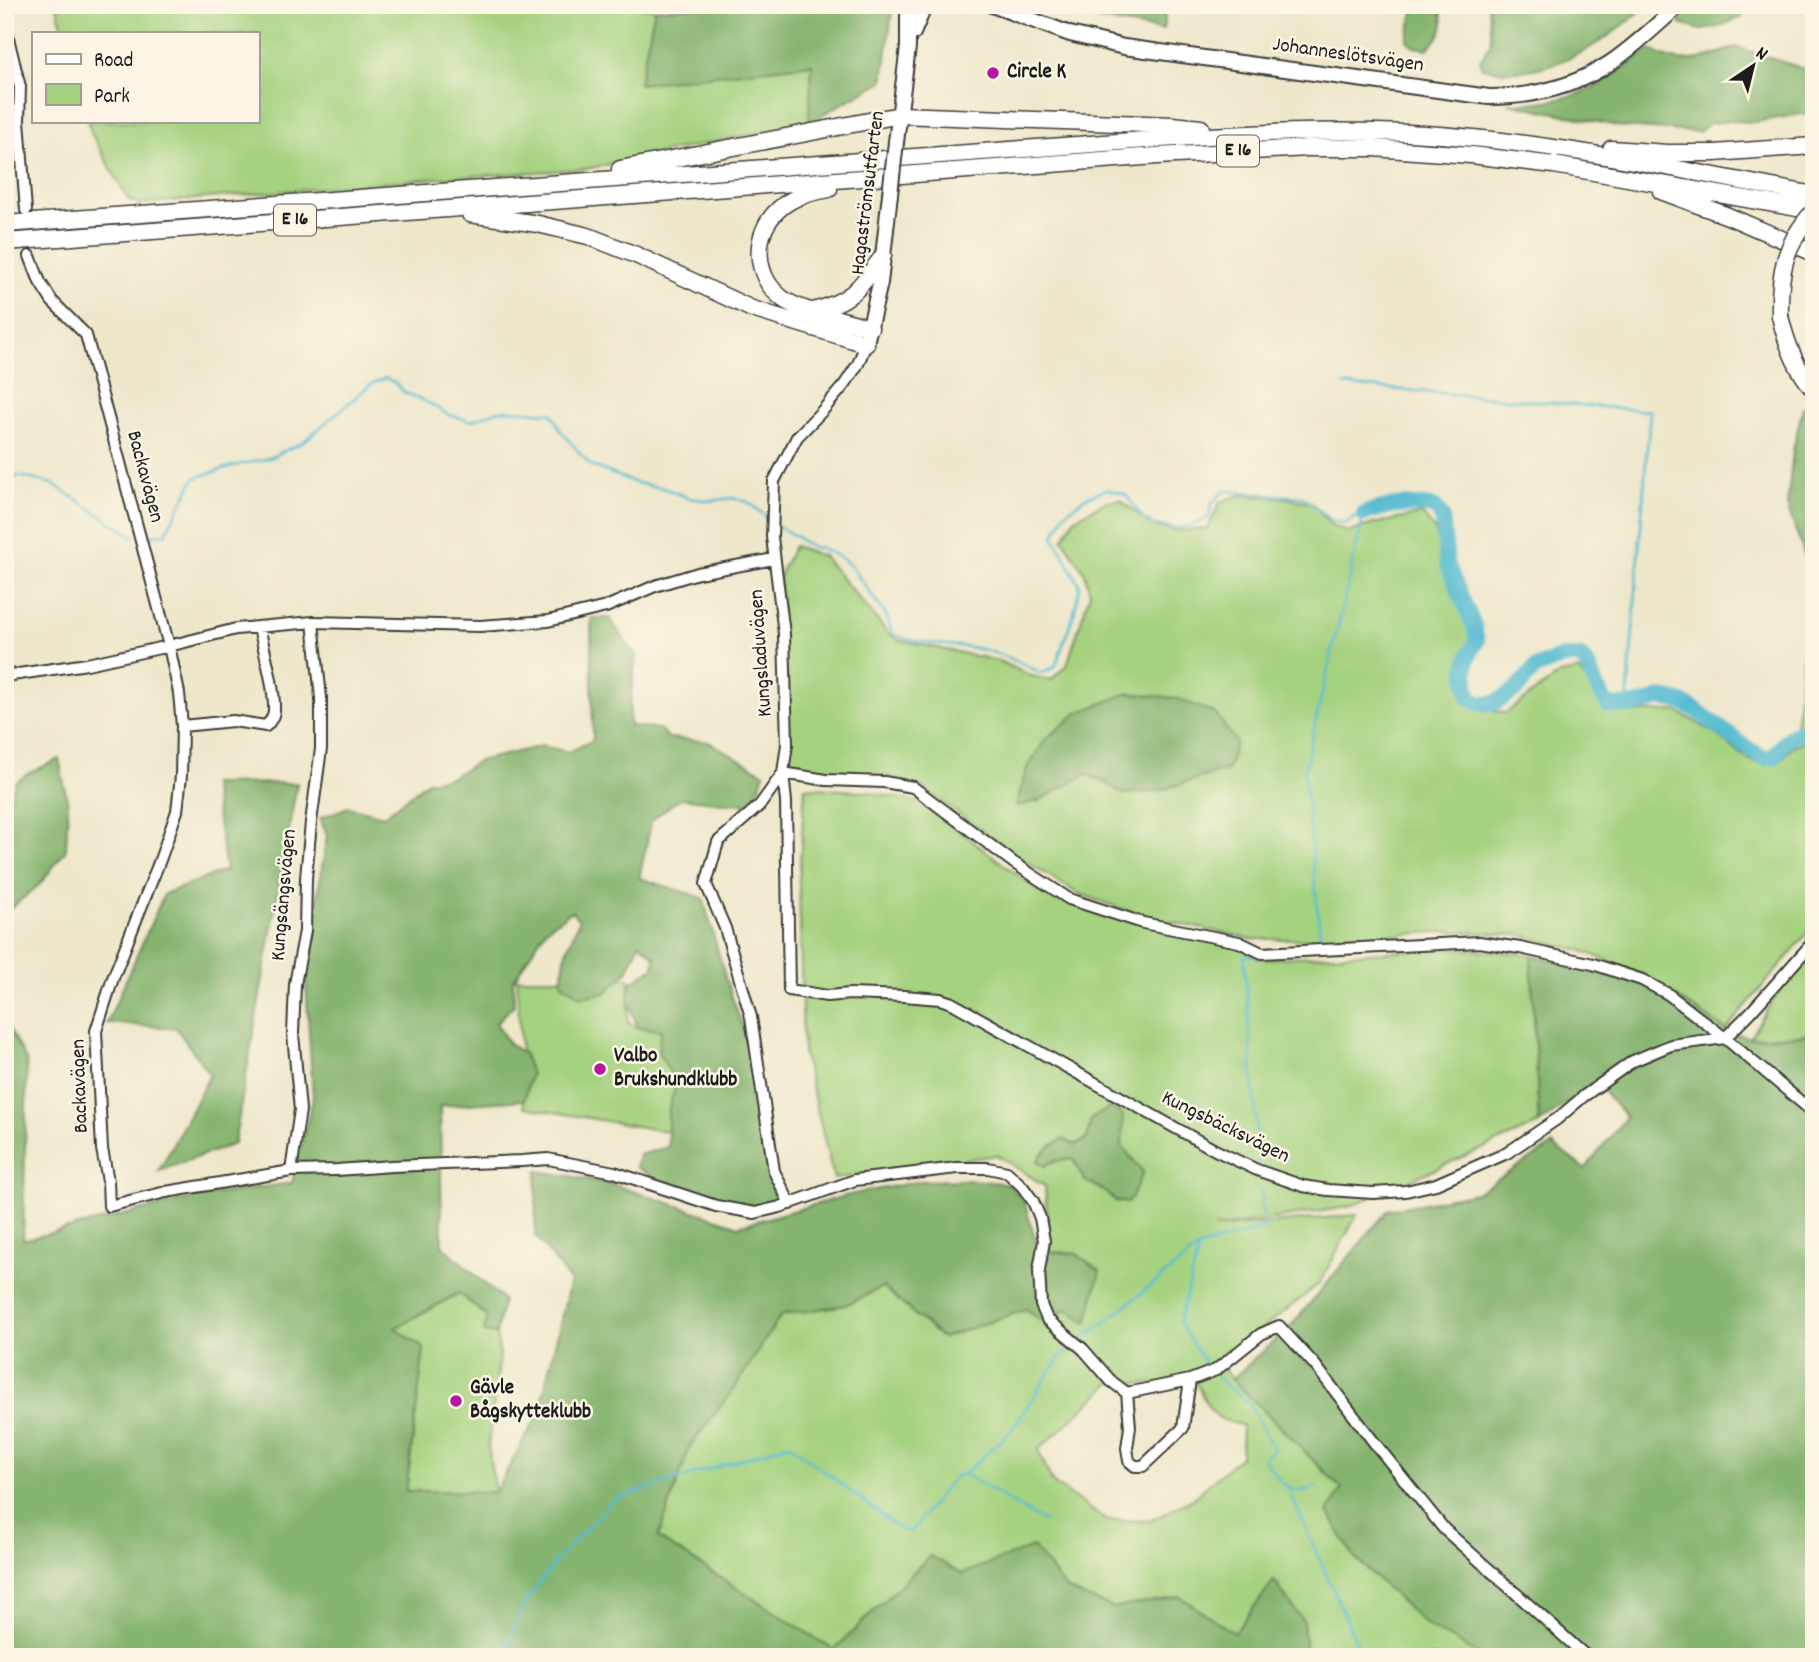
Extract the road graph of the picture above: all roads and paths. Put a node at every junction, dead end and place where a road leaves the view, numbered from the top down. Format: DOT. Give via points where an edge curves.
graph roads {
  1 [pos="908,5"];
  2 [pos="925,5"];
  3 [pos="992,5"];
  4 [pos="1679,5"];
  5 [pos="5,26"];
  6 [pos="908,47"];
  7 [pos="901,115"];
  8 [pos="1249,133"];
  9 [pos="1528,144"];
  10 [pos="1814,146"];
  11 [pos="922,174"];
  12 [pos="1623,177"];
  13 [pos="549,183"];
  14 [pos="1814,195"];
  15 [pos="26,210"];
  16 [pos="436,210"];
  17 [pos="1814,211"];
  18 [pos="5,224"];
  19 [pos="5,242"];
  20 [pos="1814,253"];
  21 [pos="30,256"];
  22 [pos="883,256"];
  23 [pos="813,311"];
  24 [pos="868,336"];
  25 [pos="1814,389"];
  26 [pos="774,559"];
  27 [pos="313,622"];
  28 [pos="259,627"];
  29 [pos="169,646"];
  30 [pos="5,676"];
  31 [pos="182,726"];
  32 [pos="783,773"];
  33 [pos="1814,941"];
  34 [pos="789,990"];
  35 [pos="1726,1038"];
  36 [pos="1814,1113"];
  37 [pos="291,1171"];
  38 [pos="790,1204"];
  39 [pos="1190,1380"];
  40 [pos="1128,1393"];
  41 [pos="1587,1657"];
  1 -- 6 [label="main road, Hagaströmsutfarten"];
  2 -- 6 [label="main road, Hagaströmsutfarten"];
  3 -- 4 [label="main road, Johanneslötsvägen" via="1070,34 1124,47 1500,97 1562,87 1589,75 1612,62"];
  5 -- 15 [label="street" via="20,87"];
  6 -- 7 [label="main road, Hagaströmsutfarten"];
  7 -- 8 [label="highway" via="1172,125"];
  7 -- 13 [label="highway"];
  7 -- 22 [label="main road, Hagaströmsutfarten, bridge"];
  8 -- 9 [label="highway, E 16" via="1372,131"];
  8 -- 13 [label="highway, E 16"];
  9 -- 10 [label="highway" via="1667,153"];
  9 -- 14 [label="highway, E 16"];
  11 -- 12 [label="highway, E 16" via="1250,150 1374,148 1471,155"];
  11 -- 16 [label="highway, E 16"];
  11 -- 23 [label="highway" via="802,195 771,218 760,241 765,279 783,299"];
  12 -- 17 [label="highway, E 16"];
  12 -- 20 [label="highway"];
  13 -- 18 [label="highway, E 16"];
  16 -- 19 [label="highway, E 16"];
  16 -- 24 [label="highway" via="588,236 752,309"];
  17 -- 25 [label="highway, bridge" via="1797,233 1779,288 1784,337"];
  21 -- 29 [label="street, Backavägen" via="52,301 86,335"];
  22 -- 23 [label="highway" via="852,295"];
  22 -- 24 [label="main road, Hagaströmsutfarten"];
  23 -- 24 [label="highway"];
  24 -- 26 [label="street, Kungsladuvägen" via="858,364 797,438 774,481"];
  26 -- 27 [label="street" via="698,573 606,607 548,621 480,626"];
  26 -- 32 [label="street, Kungsladuvägen" via="787,701"];
  27 -- 28 [label="street"];
  27 -- 37 [label="street, Kungsängsvägen" via="321,749 308,855 305,931 295,984 293,1034 300,1110"];
  28 -- 29 [label="street"];
  28 -- 31 [label="street" via="274,712 269,724 233,721"];
  29 -- 30 [label="street"];
  29 -- 31 [label="street, Backavägen"];
  31 -- 37 [label="street, Backavägen" via="177,811 96,1031 109,1206 178,1189"];
  32 -- 34 [label="street, Kungsladuvägen"];
  32 -- 35 [label="street" via="913,787 1069,899 1143,923 1239,942 1262,953 1479,942 1520,948 1642,980"];
  32 -- 38 [label="street" via="760,805 718,842 706,884 725,928 751,1017 774,1171"];
  33 -- 35 [label="street"];
  34 -- 35 [label="street, Kungsbäcksvägen" via="952,1003 1257,1170 1303,1186 1373,1193 1436,1184 1507,1153 1633,1061 1671,1045"];
  35 -- 36 [label="street"];
  37 -- 38 [label="street" via="548,1159 614,1172 737,1210 755,1213"];
  38 -- 40 [label="street" via="855,1180 957,1168 1007,1172 1040,1218 1044,1241 1039,1270 1041,1305 1047,1319"];
  39 -- 40 [label="street"];
  39 -- 40 [label="street" via="1183,1428 1143,1466 1129,1461"];
  39 -- 41 [label="street" via="1216,1370 1261,1334 1279,1326 1444,1529"];
}
